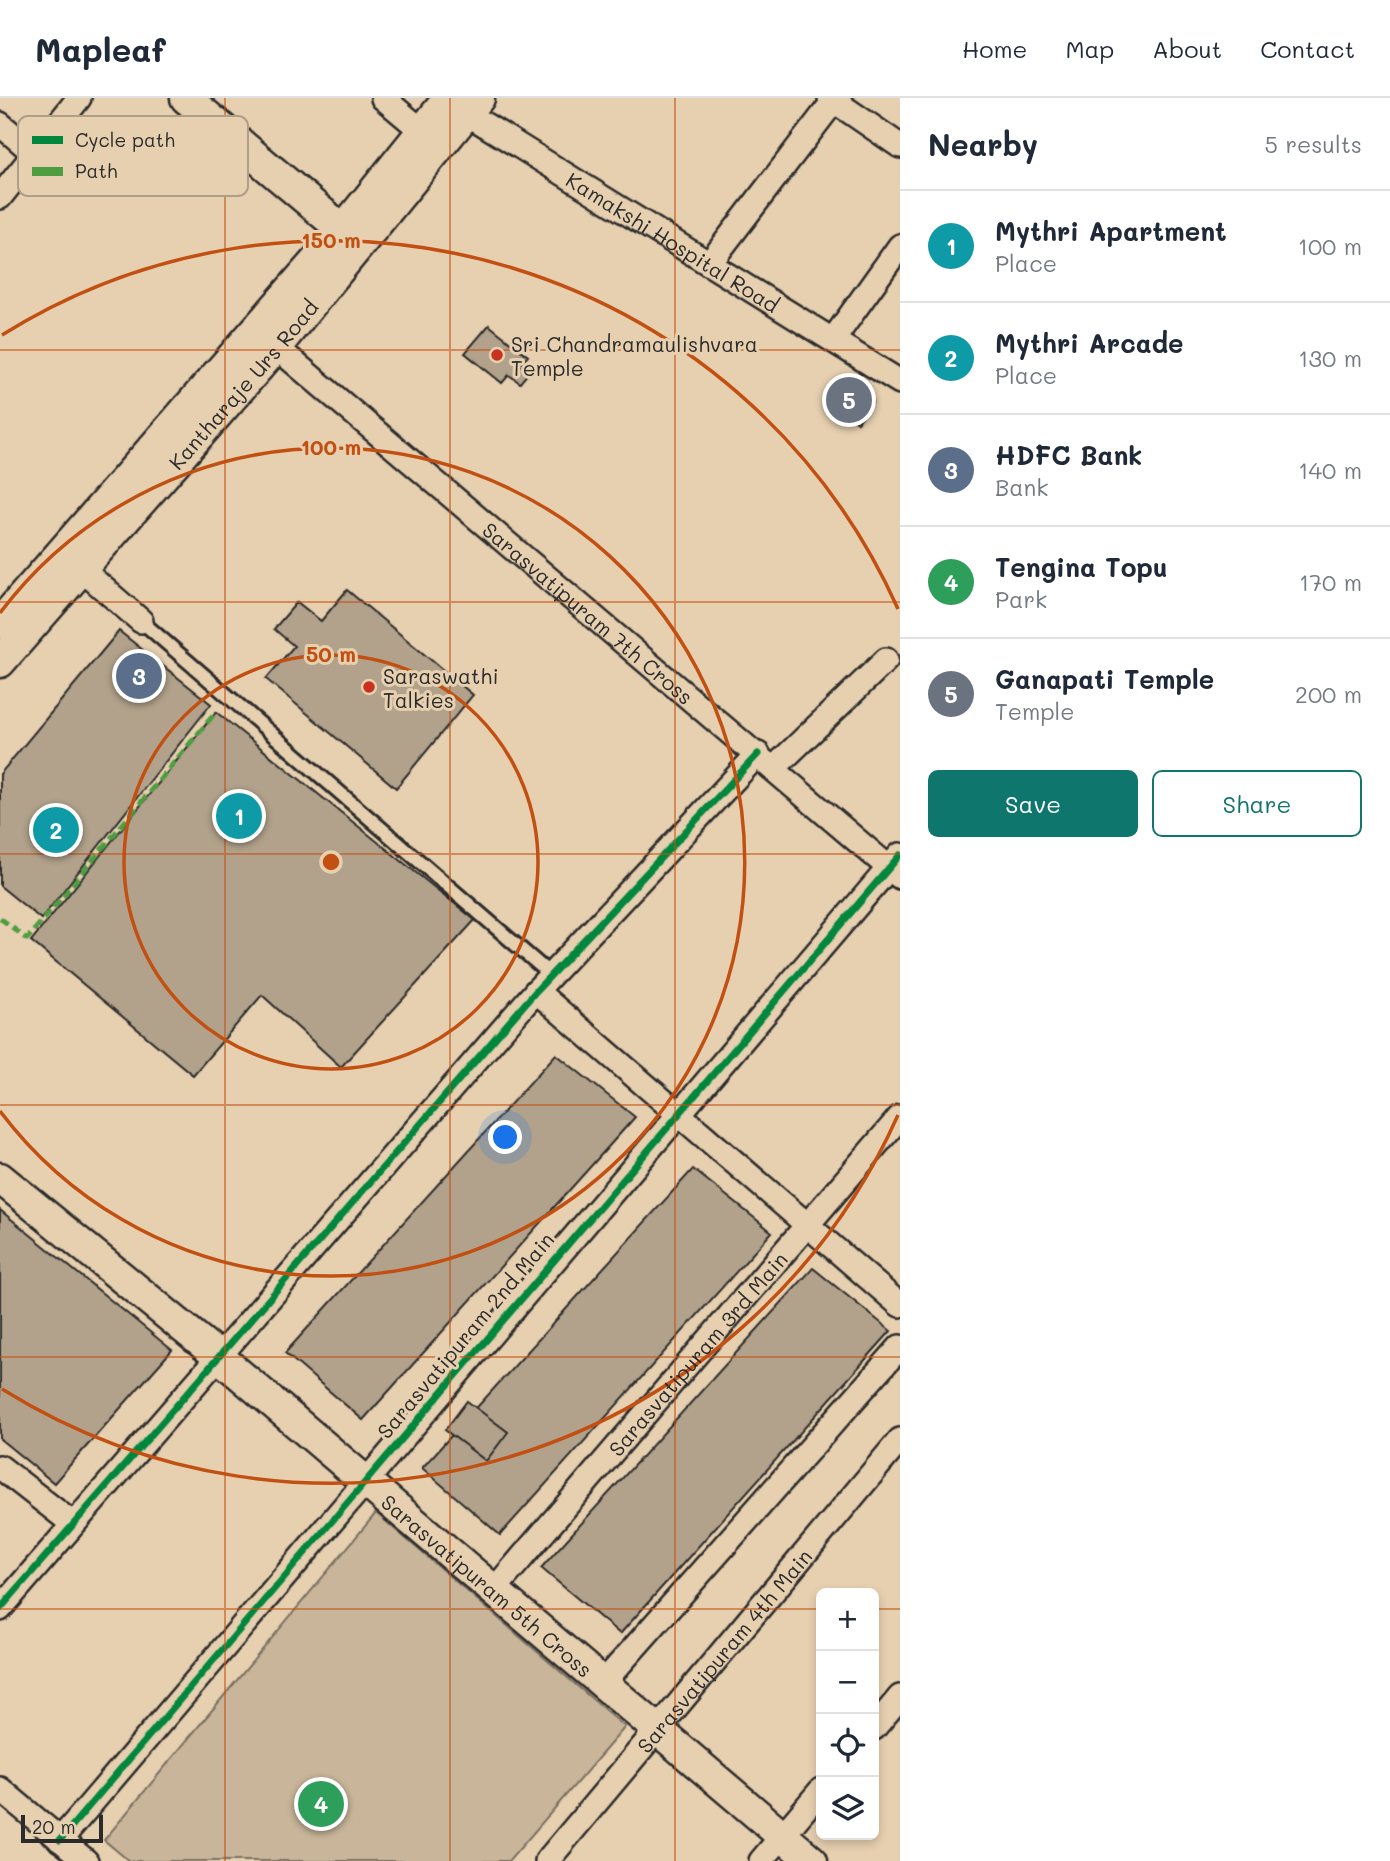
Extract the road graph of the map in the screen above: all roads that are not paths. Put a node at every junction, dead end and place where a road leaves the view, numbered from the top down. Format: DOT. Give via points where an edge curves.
graph roads {
  1 [pos="79,98"];
  2 [pos="186,98"];
  3 [pos="383,98"];
  4 [pos="833,99"];
  5 [pos="461,102"];
  6 [pos="65,116"];
  7 [pos="207,116"];
  8 [pos="0,124"];
  9 [pos="18,139"];
  10 [pos="432,139"];
  11 [pos="900,146"];
  12 [pos="248,150"];
  13 [pos="18,175"];
  14 [pos="0,197"];
  15 [pos="352,237"];
  16 [pos="900,246"];
  17 [pos="709,264"];
  18 [pos="832,340"];
  19 [pos="276,347"];
  20 [pos="900,382"];
  21 [pos="80,568"];
  22 [pos="141,621"];
  23 [pos="0,623"];
  24 [pos="886,660"];
  25 [pos="0,662"];
  26 [pos="766,761"];
  27 [pos="896,867"];
  28 [pos="543,983"];
  29 [pos="677,1113"];
  30 [pos="900,1117"];
  31 [pos="0,1178"];
  32 [pos="806,1224"];
  33 [pos="900,1305"];
  34 [pos="900,1347"];
  35 [pos="218,1356"];
  36 [pos="900,1440"];
  37 [pos="0,1467"];
  38 [pos="364,1480"];
  39 [pos="73,1524"];
  40 [pos="495,1591"];
  41 [pos="0,1609"];
  42 [pos="603,1683"];
  43 [pos="900,1697"];
  44 [pos="879,1722"];
  45 [pos="657,1729"];
  46 [pos="0,1789"];
  47 [pos="816,1796"];
  48 [pos="783,1836"];
  49 [pos="60,1840"];
  50 [pos="86,1861"];
  51 [pos="547,1861"];
  52 [pos="761,1861"];
  53 [pos="813,1861"];
  1 -- 6 [label="street"];
  2 -- 7 [label="street"];
  3 -- 10 [label="street"];
  4 -- 11 [label="street"];
  4 -- 17 [label="street"];
  5 -- 10 [label="street, Kantharaje Urs Road"];
  5 -- 17 [label="street, Kamakshi Hospital Road"];
  8 -- 9 [label="street"];
  10 -- 15 [label="street, Kantharaje Urs Road"];
  12 -- 15 [label="street"];
  13 -- 14 [label="street"];
  15 -- 19 [label="street, Kantharaje Urs Road"];
  15 -- 23 [label="street, Kantharaje Urs Road"];
  16 -- 18 [label="street"];
  17 -- 18 [label="street, Kamakshi Hospital Road"];
  18 -- 20 [label="street, Kamakshi Hospital Road"];
  19 -- 21 [label="street, Kantharaje Urs Road"];
  19 -- 26 [label="street, Sarasvatipuram 7th Cross"];
  21 -- 22 [label="street"];
  21 -- 25 [label="street, Kantharaje Urs Road"];
  22 -- 28 [label="lane"];
  24 -- 26 [label="street"];
  26 -- 27 [label="street, Sarasvatipuram 7th Cross"];
  26 -- 28 [label="street"];
  27 -- 29 [label="street, Sarasvatipuram 2nd Main"];
  28 -- 29 [label="street"];
  28 -- 35 [label="street"];
  29 -- 32 [label="street"];
  29 -- 38 [label="street, Sarasvatipuram 2nd Main"];
  30 -- 32 [label="street, Sarasvatipuram 3rd Main"];
  31 -- 35 [label="street, Sarasvatipuram 5th Cross"];
  32 -- 33 [label="street"];
  32 -- 40 [label="street, Sarasvatipuram 3rd Main"];
  34 -- 42 [label="street"];
  35 -- 38 [label="street, Sarasvatipuram 5th Cross"];
  35 -- 39 [label="street"];
  36 -- 45 [label="street, Sarasvatipuram 4th Main"];
  37 -- 39 [label="street"];
  38 -- 40 [label="street, Sarasvatipuram 5th Cross"];
  38 -- 49 [label="street, Sarasvatipuram 2nd Main"];
  39 -- 41 [label="street"];
  40 -- 42 [label="street, Sarasvatipuram 5th Cross"];
  42 -- 45 [label="street, Sarasvatipuram 5th Cross"];
  43 -- 44 [label="street"];
  45 -- 48 [label="street, Sarasvatipuram 5th Cross"];
  45 -- 51 [label="street, Sarasvatipuram 4th Main"];
  46 -- 49 [label="street"];
  47 -- 48 [label="street"];
  48 -- 52 [label="street"];
  48 -- 53 [label="street, Sarasvatipuram 5th Cross"];
  49 -- 50 [label="street"];
}
